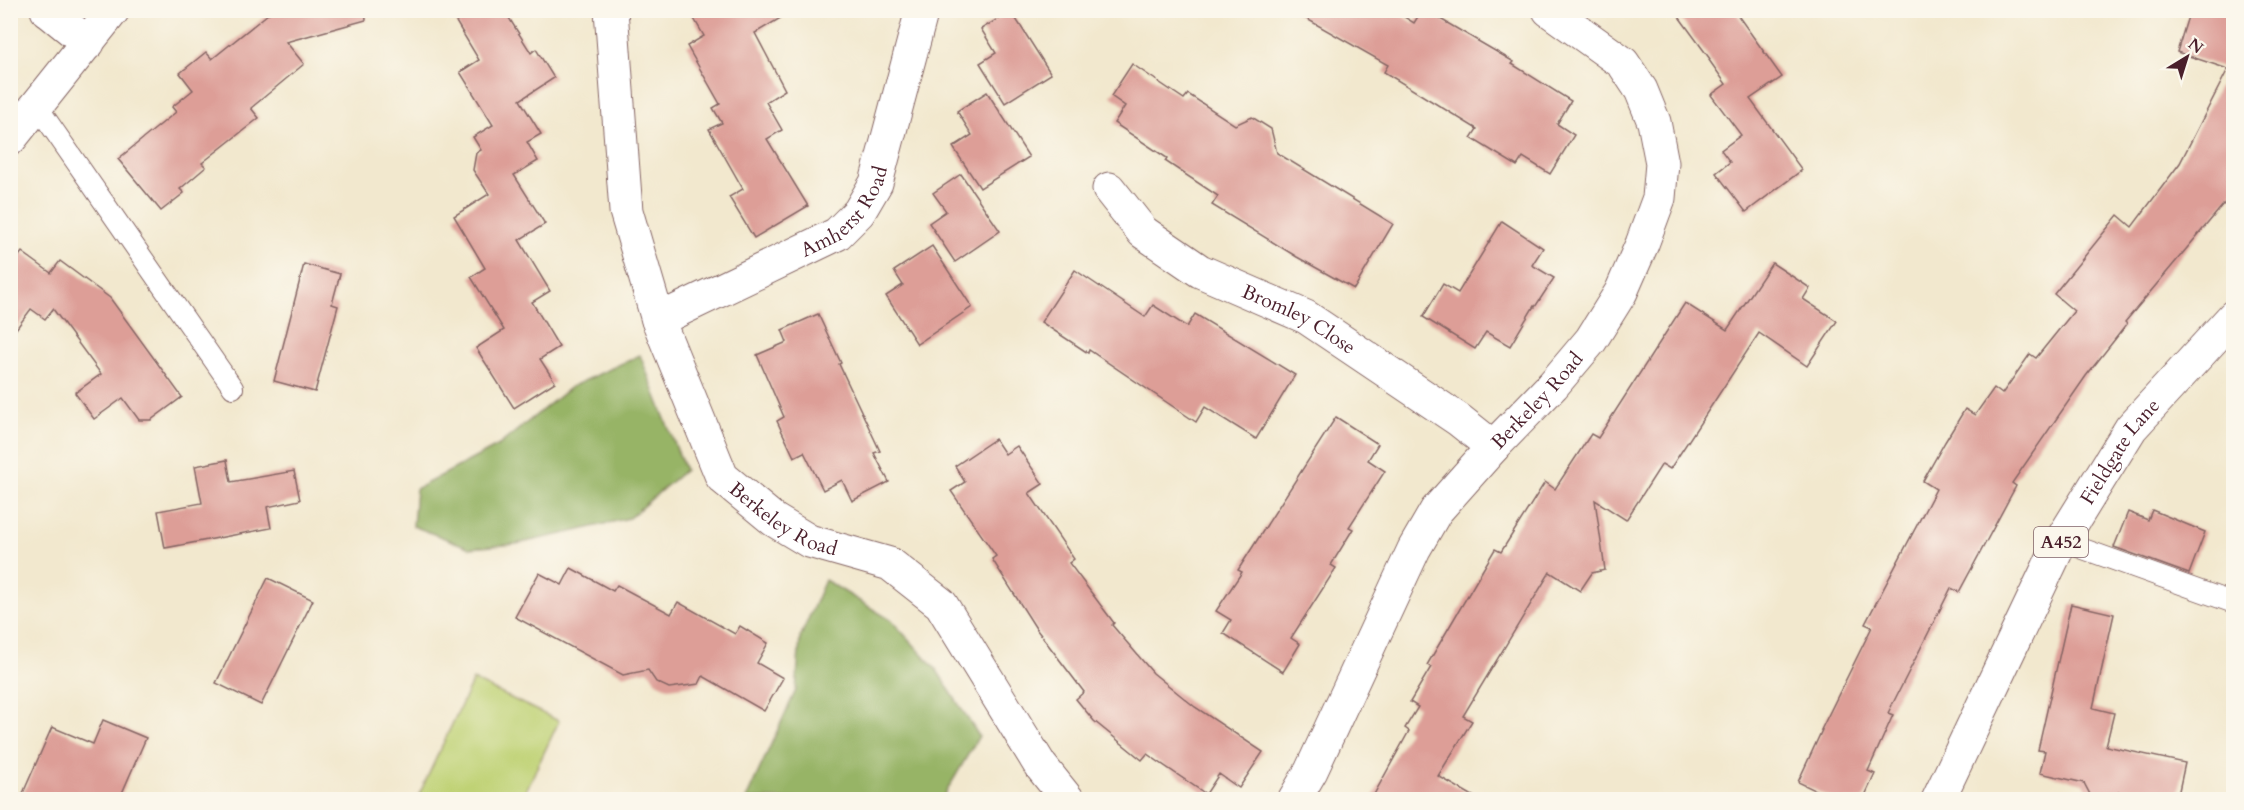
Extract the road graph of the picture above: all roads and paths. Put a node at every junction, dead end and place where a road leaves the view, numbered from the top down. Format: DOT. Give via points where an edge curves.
graph roads {
  1 [pos="47,10"];
  2 [pos="113,10"];
  3 [pos="610,10"];
  4 [pos="921,10"];
  5 [pos="1561,13"];
  6 [pos="88,43"];
  7 [pos="37,106"];
  8 [pos="10,139"];
  9 [pos="1109,189"];
  10 [pos="2234,316"];
  11 [pos="658,320"];
  12 [pos="233,388"];
  13 [pos="1493,447"];
  14 [pos="2061,541"];
  15 [pos="2234,603"];
  16 [pos="1068,800"];
  17 [pos="1294,800"];
  18 [pos="1938,800"];
  1 -- 6 [label="street"];
  2 -- 6 [label="street"];
  3 -- 11 [label="street, Berkeley Road" via="626,211"];
  4 -- 11 [label="street, Amherst Road" via="876,183 859,212 837,234"];
  5 -- 13 [label="street, Berkeley Road" via="1623,63 1641,90 1662,163 1659,198 1621,292 1591,340"];
  6 -- 7 [label="street"];
  7 -- 8 [label="street"];
  7 -- 12 [label="lane"];
  9 -- 13 [label="street, Bromley Close" via="1143,232 1190,264 1306,317"];
  10 -- 14 [label="street, Fieldgate Lane / A452" via="2131,428"];
  11 -- 16 [label="street, Berkeley Road" via="722,477 774,519 809,541 890,564 941,604 1040,765"];
  13 -- 17 [label="street, Berkeley Road" via="1436,511 1414,549"];
  14 -- 15 [label="lane"];
  14 -- 18 [label="street, Fieldgate Lane / A452"];
}
